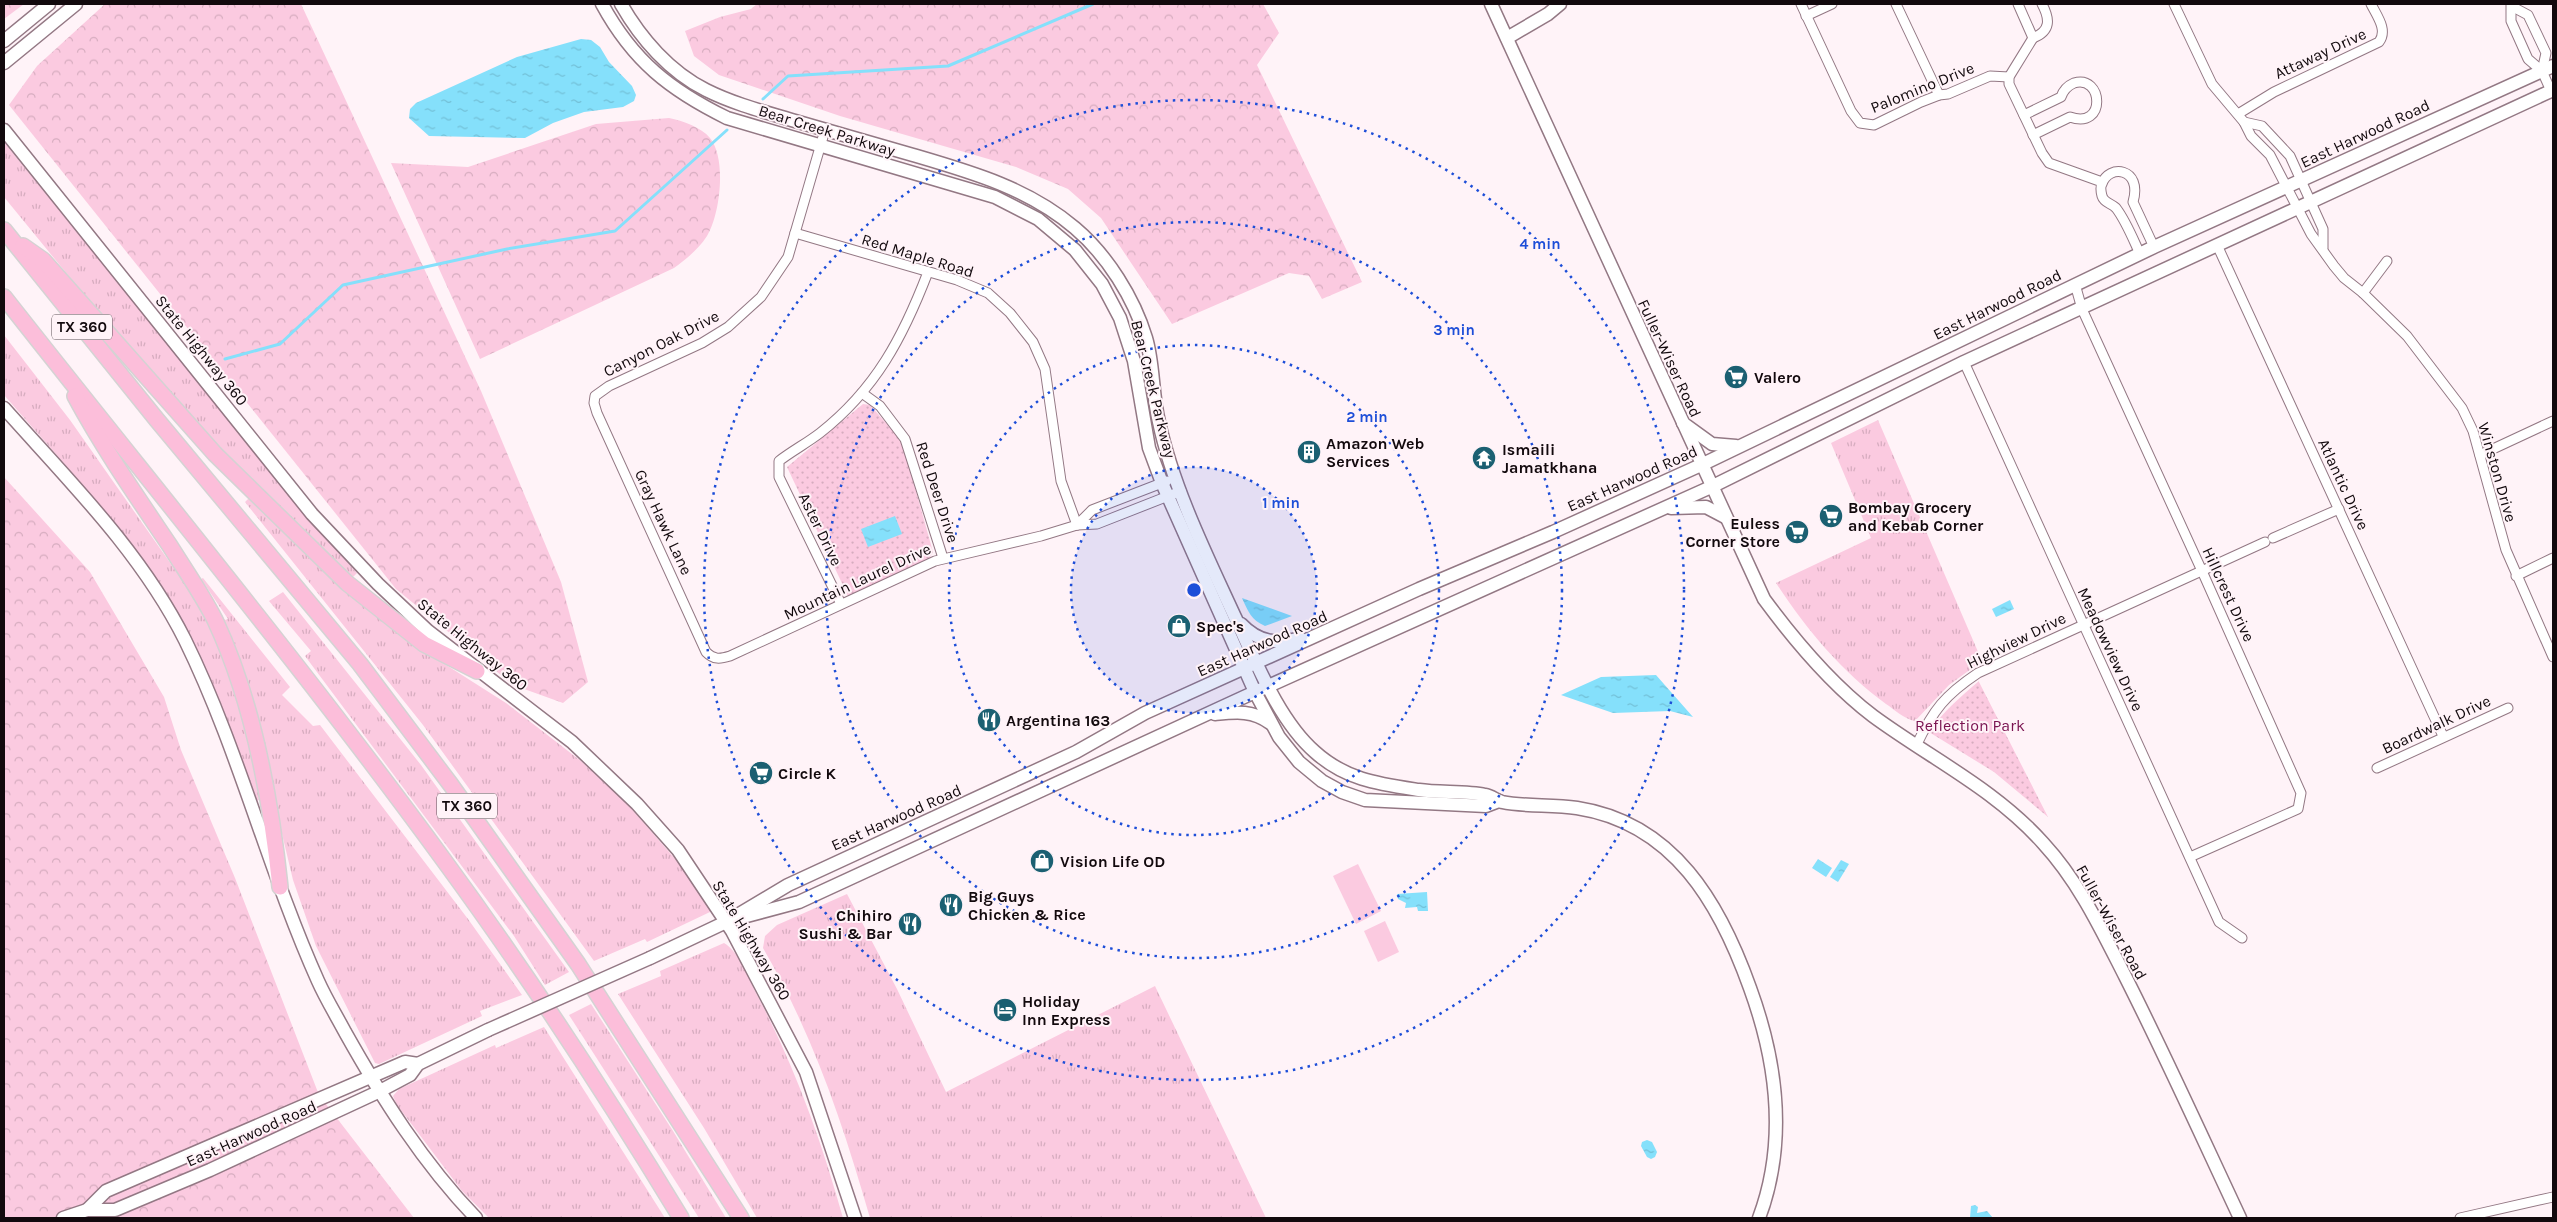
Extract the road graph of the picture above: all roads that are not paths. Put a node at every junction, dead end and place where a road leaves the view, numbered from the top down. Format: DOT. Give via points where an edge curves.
graph roads {
  1 [pos="49,4"];
  2 [pos="76,4"];
  3 [pos="602,4"];
  4 [pos="622,4"];
  5 [pos="1491,4"];
  6 [pos="1560,4"];
  7 [pos="1801,4"];
  8 [pos="1832,4"];
  9 [pos="1896,4"];
  10 [pos="2018,4"];
  11 [pos="2042,4"];
  12 [pos="2174,4"];
  13 [pos="2371,4"];
  14 [pos="2512,5"];
  15 [pos="1806,16"];
  16 [pos="1507,38"];
  17 [pos="2033,38"];
  18 [pos="4,41"];
  19 [pos="4,62"];
  20 [pos="2548,69"];
  21 [pos="2009,77"];
  22 [pos="2552,90"];
  23 [pos="1939,95"];
  24 [pos="2024,115"];
  25 [pos="2241,118"];
  26 [pos="2415,127"];
  27 [pos="4,130"];
  28 [pos="825,130"];
  29 [pos="2033,135"];
  30 [pos="821,146"];
  31 [pos="2426,148"];
  32 [pos="2302,180"];
  33 [pos="2102,182"];
  34 [pos="2288,186"];
  35 [pos="2311,201"];
  36 [pos="2297,207"];
  37 [pos="5,231"];
  38 [pos="795,233"];
  39 [pos="2217,245"];
  40 [pos="2154,247"];
  41 [pos="2323,248"];
  42 [pos="2140,254"];
  43 [pos="2387,261"];
  44 [pos="928,272"];
  45 [pos="2075,284"];
  46 [pos="2363,293"];
  47 [pos="4,297"];
  48 [pos="2082,309"];
  49 [pos="1964,362"];
  50 [pos="61,370"];
  51 [pos="862,393"];
  52 [pos="595,396"];
  53 [pos="4,408"];
  54 [pos="2553,421"];
  55 [pos="1681,422"];
  56 [pos="1741,446"];
  57 [pos="2480,455"];
  58 [pos="1701,465"];
  59 [pos="1177,478"];
  60 [pos="1162,483"];
  61 [pos="1711,487"];
  62 [pos="1181,492"];
  63 [pos="1168,496"];
  64 [pos="1661,509"];
  65 [pos="2339,509"];
  66 [pos="1725,517"];
  67 [pos="1077,525"];
  68 [pos="1553,532"];
  69 [pos="1561,554"];
  70 [pos="943,558"];
  71 [pos="2553,558"];
  72 [pos="2202,571"];
  73 [pos="2516,576"];
  74 [pos="840,604"];
  75 [pos="1237,620"];
  76 [pos="2084,625"];
  77 [pos="1338,626"];
  78 [pos="2553,657"];
  79 [pos="712,658"];
  80 [pos="1257,662"];
  81 [pos="1244,668"];
  82 [pos="477,671"];
  83 [pos="1269,686"];
  84 [pos="1255,692"];
  85 [pos="2508,708"];
  86 [pos="1205,715"];
  87 [pos="1271,725"];
  88 [pos="2443,736"];
  89 [pos="1916,746"];
  90 [pos="2377,768"];
  91 [pos="974,800"];
  92 [pos="1499,801"];
  93 [pos="982,817"];
  94 [pos="2190,857"];
  95 [pos="280,887"];
  96 [pos="726,922"];
  97 [pos="2242,938"];
  98 [pos="418,1064"];
  99 [pos="370,1076"];
  100 [pos="378,1092"];
  101 [pos="2553,1198"];
  102 [pos="87,1210"];
  103 [pos="2484,1216"];
  104 [pos="63,1218"];
  105 [pos="476,1218"];
  106 [pos="681,1218"];
  107 [pos="741,1218"];
  108 [pos="855,1218"];
  109 [pos="1759,1218"];
  110 [pos="2240,1218"];
  111 [pos="2460,1218"];
  1 -- 18 [label="main road"];
  2 -- 19 [label="main road"];
  3 -- 30 [label="main road, Bear Creek Parkway" via="627,44 645,65 683,95 727,118"];
  4 -- 28 [label="main road, Bear Creek Parkway" via="664,61 704,89 746,107"];
  5 -- 16 [label="main road, Fuller-Wiser Road"];
  6 -- 16 [label="main road"];
  7 -- 15 [label="street, Palomino Drive"];
  8 -- 15 [label="street"];
  9 -- 23 [label="street"];
  10 -- 17 [label="street"];
  11 -- 17 [label="street" via="2048,16 2048,26 2042,35"];
  12 -- 25 [label="street, Winston Drive" via="2212,84"];
  13 -- 25 [label="street, Attaway Drive" via="2383,31 2379,42 2274,92"];
  14 -- 20 [label="street" via="2528,15 2546,53"];
  14 -- 20 [label="street" via="2511,21 2528,59"];
  15 -- 23 [label="street, Palomino Drive" via="1855,119 1860,123 1874,125"];
  16 -- 55 [label="main road, Fuller-Wiser Road"];
  17 -- 21 [label="street"];
  20 -- 22 [label="street"];
  20 -- 26 [label="main road, East Harwood Road"];
  21 -- 23 [label="street, Palomino Drive" via="1990,76"];
  21 -- 24 [label="street"];
  22 -- 31 [label="main road, East Harwood Road"];
  24 -- 29 [label="street"];
  24 -- 29 [label="street" via="2060,97 2072,84 2084,83 2097,96 2096,108 2088,117 2070,117"];
  25 -- 32 [label="street, Winston Drive" via="2269,132 2290,156"];
  25 -- 34 [label="street, Winston Drive" via="2251,136 2270,155"];
  26 -- 31 [label="main road"];
  26 -- 32 [label="main road, East Harwood Road"];
  27 -- 82 [label="main road, State Highway 360" via="318,520 385,591"];
  28 -- 30 [label="street, Canyon Oak Drive"];
  28 -- 59 [label="main road, Bear Creek Parkway" via="971,172 1039,201 1078,230 1126,292 1146,337 1159,422"];
  29 -- 33 [label="street" via="2049,163"];
  30 -- 38 [label="street, Canyon Oak Drive"];
  30 -- 60 [label="main road, Bear Creek Parkway" via="995,197 1038,219 1075,250 1102,284 1120,318 1134,361 1149,448"];
  31 -- 35 [label="main road, East Harwood Road"];
  32 -- 34 [label="main road, East Harwood Road"];
  32 -- 35 [label="street, Winston Drive"];
  33 -- 40 [label="street" via="2114,172 2131,176 2136,186 2133,202"];
  33 -- 42 [label="street" via="2102,196 2115,207"];
  34 -- 36 [label="street, Winston Drive"];
  34 -- 40 [label="main road, East Harwood Road"];
  35 -- 36 [label="main road, East Harwood Road"];
  35 -- 41 [label="street, Winston Drive" via="2323,229"];
  36 -- 39 [label="main road, East Harwood Road"];
  36 -- 41 [label="street, Winston Drive" via="2311,234"];
  37 -- 82 [label="highway" via="43,260 216,454 347,583 424,644"];
  37 -- 107 [label="highway, TX 360" via="360,664 451,785 578,964"];
  38 -- 44 [label="street, Red Maple Road"];
  38 -- 52 [label="street, Canyon Oak Drive" via="788,257 760,297 728,327 702,343 608,386"];
  39 -- 48 [label="main road, East Harwood Road"];
  39 -- 65 [label="street, Atlantic Drive"];
  40 -- 42 [label="main road, East Harwood Road"];
  41 -- 46 [label="street, Winston Drive" via="2344,278"];
  42 -- 45 [label="main road, East Harwood Road"];
  43 -- 46 [label="street"];
  44 -- 51 [label="street" via="910,320 878,375"];
  44 -- 67 [label="street, Red Maple Road" via="988,293 1010,313 1033,342 1045,369 1061,481"];
  45 -- 48 [label="street, Hillcrest Drive"];
  45 -- 56 [label="main road, East Harwood Road"];
  46 -- 57 [label="street, Winston Drive" via="2407,336 2446,385 2462,408"];
  47 -- 50 [label="highway, TX 360"];
  48 -- 49 [label="main road, East Harwood Road"];
  48 -- 72 [label="street, Hillcrest Drive"];
  49 -- 61 [label="main road, East Harwood Road"];
  49 -- 76 [label="street, Meadowview Drive"];
  50 -- 95 [label="highway" via="94,432 193,582 230,654 242,689 273,825"];
  50 -- 106 [label="highway, TX 360" via="351,736 443,859 578,1055"];
  51 -- 70 [label="street, Red Deer Drive" via="880,406 905,439"];
  51 -- 74 [label="street, Aster Drive" via="820,433 778,461 777,466 779,477"];
  52 -- 79 [label="street, Gray Hawk Lane" via="597,413 706,652"];
  53 -- 95 [label="main road" via="123,545 183,638 218,716"];
  54 -- 57 [label="street"];
  55 -- 56 [label="main road" via="1712,444"];
  55 -- 58 [label="main road, Fuller-Wiser Road"];
  56 -- 58 [label="main road, East Harwood Road"];
  57 -- 73 [label="street, Winston Drive" via="2500,533"];
  58 -- 61 [label="main road, Fuller-Wiser Road"];
  58 -- 68 [label="main road, East Harwood Road"];
  59 -- 60 [label="street, Mountain Laurel Drive"];
  59 -- 62 [label="main road, Bear Creek Parkway"];
  60 -- 63 [label="main road, Bear Creek Parkway"];
  60 -- 67 [label="street, Mountain Laurel Drive" via="1092,510"];
  61 -- 64 [label="main road, East Harwood Road"];
  61 -- 66 [label="main road, Fuller-Wiser Road"];
  62 -- 63 [label="street, Mountain Laurel Drive"];
  62 -- 75 [label="main road, Bear Creek Parkway"];
  63 -- 67 [label="street, Mountain Laurel Drive" via="1096,524"];
  63 -- 81 [label="main road, Bear Creek Parkway"];
  64 -- 66 [label="main road" via="1706,507"];
  64 -- 69 [label="main road, East Harwood Road"];
  65 -- 72 [label="street, Highview Drive"];
  65 -- 88 [label="street, Atlantic Drive"];
  66 -- 89 [label="main road, Fuller-Wiser Road" via="1764,599 1787,630 1849,695"];
  67 -- 70 [label="street, Mountain Laurel Drive"];
  68 -- 69 [label="main road"];
  68 -- 77 [label="main road, East Harwood Road"];
  69 -- 83 [label="main road, East Harwood Road"];
  70 -- 74 [label="street, Mountain Laurel Drive"];
  71 -- 73 [label="street"];
  72 -- 76 [label="street, Highview Drive"];
  72 -- 94 [label="street, Hillcrest Drive" via="2302,793 2298,809"];
  73 -- 78 [label="street, Winston Drive"];
  74 -- 79 [label="street, Mountain Laurel Drive" via="730,656"];
  75 -- 77 [label="main road" via="1251,635 1276,642"];
  75 -- 80 [label="main road, Bear Creek Parkway"];
  76 -- 89 [label="street, Highview Drive" via="1978,673 1957,687 1929,718"];
  76 -- 94 [label="street, Meadowview Drive"];
  77 -- 80 [label="main road, East Harwood Road"];
  80 -- 81 [label="main road, East Harwood Road"];
  80 -- 83 [label="main road, Bear Creek Parkway"];
  81 -- 84 [label="main road, Bear Creek Parkway"];
  81 -- 91 [label="main road, East Harwood Road" via="1145,713 1076,752"];
  82 -- 96 [label="main road, State Highway 360" via="572,742 637,804 678,850"];
  83 -- 84 [label="main road, East Harwood Road"];
  83 -- 92 [label="main road, Bear Creek Parkway" via="1304,742 1332,767 1352,777 1371,783 1430,791 1487,795"];
  84 -- 86 [label="main road, East Harwood Road"];
  84 -- 87 [label="main road, Bear Creek Parkway"];
  85 -- 88 [label="street, Boardwalk Drive"];
  86 -- 87 [label="main road" via="1248,712 1262,717"];
  86 -- 93 [label="main road, East Harwood Road"];
  87 -- 92 [label="main road, Bear Creek Parkway" via="1288,751 1311,772 1342,792 1365,800 1486,806"];
  88 -- 90 [label="street, Boardwalk Drive"];
  89 -- 110 [label="main road, Fuller-Wiser Road" via="2007,807 2043,842 2074,881 2149,1023"];
  91 -- 93 [label="main road"];
  91 -- 96 [label="main road, East Harwood Road" via="788,885"];
  92 -- 109 [label="main road, Bear Creek Parkway" via="1577,808 1636,827 1672,852 1704,891 1729,934 1743,969 1762,1020 1771,1059 1776,1092 1775,1146 1768,1194"];
  93 -- 96 [label="main road, East Harwood Road" via="799,902"];
  94 -- 97 [label="street, Meadowview Drive" via="2219,922"];
  95 -- 99 [label="main road" via="319,982"];
  96 -- 98 [label="main road, East Harwood Road, bridge"];
  96 -- 108 [label="main road, State Highway 360" via="806,1072"];
  98 -- 99 [label="main road, East Harwood Road" via="405,1062"];
  98 -- 100 [label="main road, East Harwood Road" via="410,1075"];
  99 -- 100 [label="main road"];
  99 -- 102 [label="main road, East Harwood Road" via="106,1191"];
  100 -- 102 [label="main road, East Harwood Road" via="115,1210"];
  100 -- 105 [label="main road" via="461,1203"];
  101 -- 103 [label="street"];
  102 -- 104 [label="main road, East Harwood Road"];
  103 -- 111 [label="street"];
}
